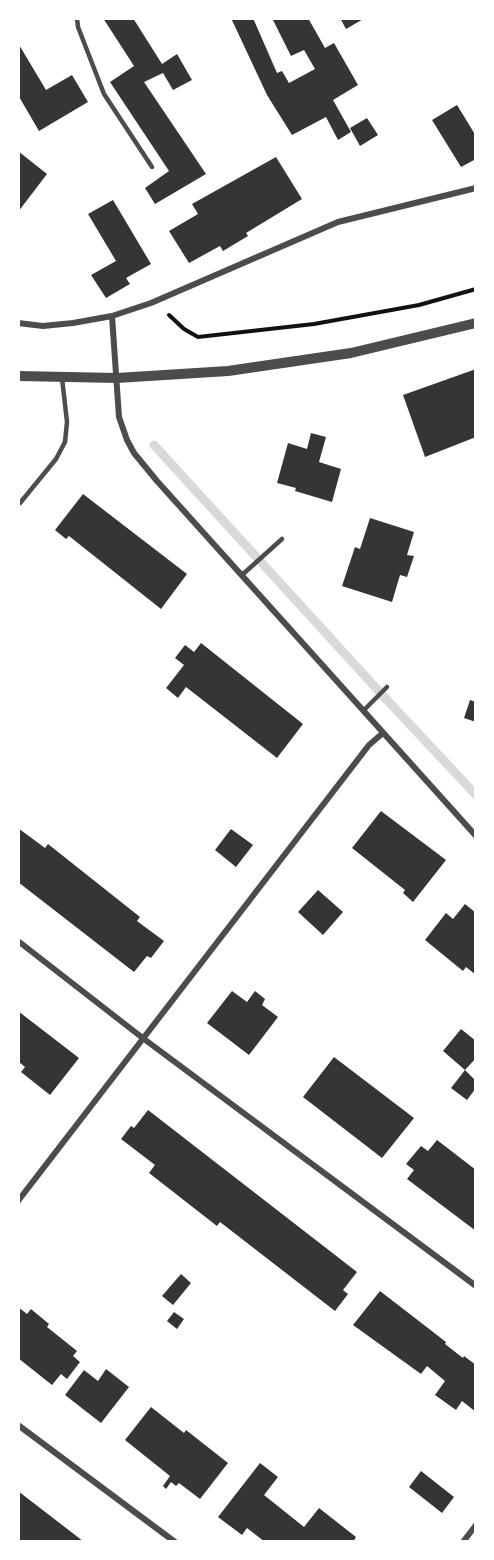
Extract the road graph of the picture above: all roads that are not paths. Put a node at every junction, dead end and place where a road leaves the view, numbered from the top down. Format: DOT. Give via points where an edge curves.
graph roads {
  1 [pos="77,18"];
  2 [pos="152,167"];
  3 [pos="476,188"];
  4 [pos="112,316"];
  5 [pos="18,323"];
  6 [pos="476,323"];
  7 [pos="18,376"];
  8 [pos="62,378"];
  9 [pos="117,378"];
  10 [pos="20,503"];
  11 [pos="282,539"];
  12 [pos="242,575"];
  13 [pos="387,687"];
  14 [pos="363,711"];
  15 [pos="383,732"];
  16 [pos="476,836"];
  17 [pos="18,941"];
  18 [pos="144,1039"];
  19 [pos="18,1201"];
  20 [pos="476,1286"];
  21 [pos="18,1425"];
  22 [pos="476,1525"];
  23 [pos="175,1542"];
  24 [pos="463,1542"];
  1 -- 2 [label="lane" via="104,94"];
  3 -- 4 [label="street" via="338,222"];
  4 -- 5 [label="street" via="43,326"];
  4 -- 9 [label="street"];
  6 -- 9 [label="street" via="312,359 212,372"];
  7 -- 8 [label="street"];
  8 -- 9 [label="street"];
  8 -- 10 [label="lane" via="65,441 56,459"];
  9 -- 12 [label="street" via="119,417 142,464"];
  11 -- 12 [label="lane"];
  12 -- 14 [label="street"];
  13 -- 14 [label="lane"];
  14 -- 15 [label="street"];
  15 -- 16 [label="street"];
  15 -- 18 [label="street" via="369,745"];
  17 -- 18 [label="street"];
  18 -- 19 [label="street"];
  18 -- 20 [label="street"];
  21 -- 23 [label="street"];
  22 -- 24 [label="street"];
}
